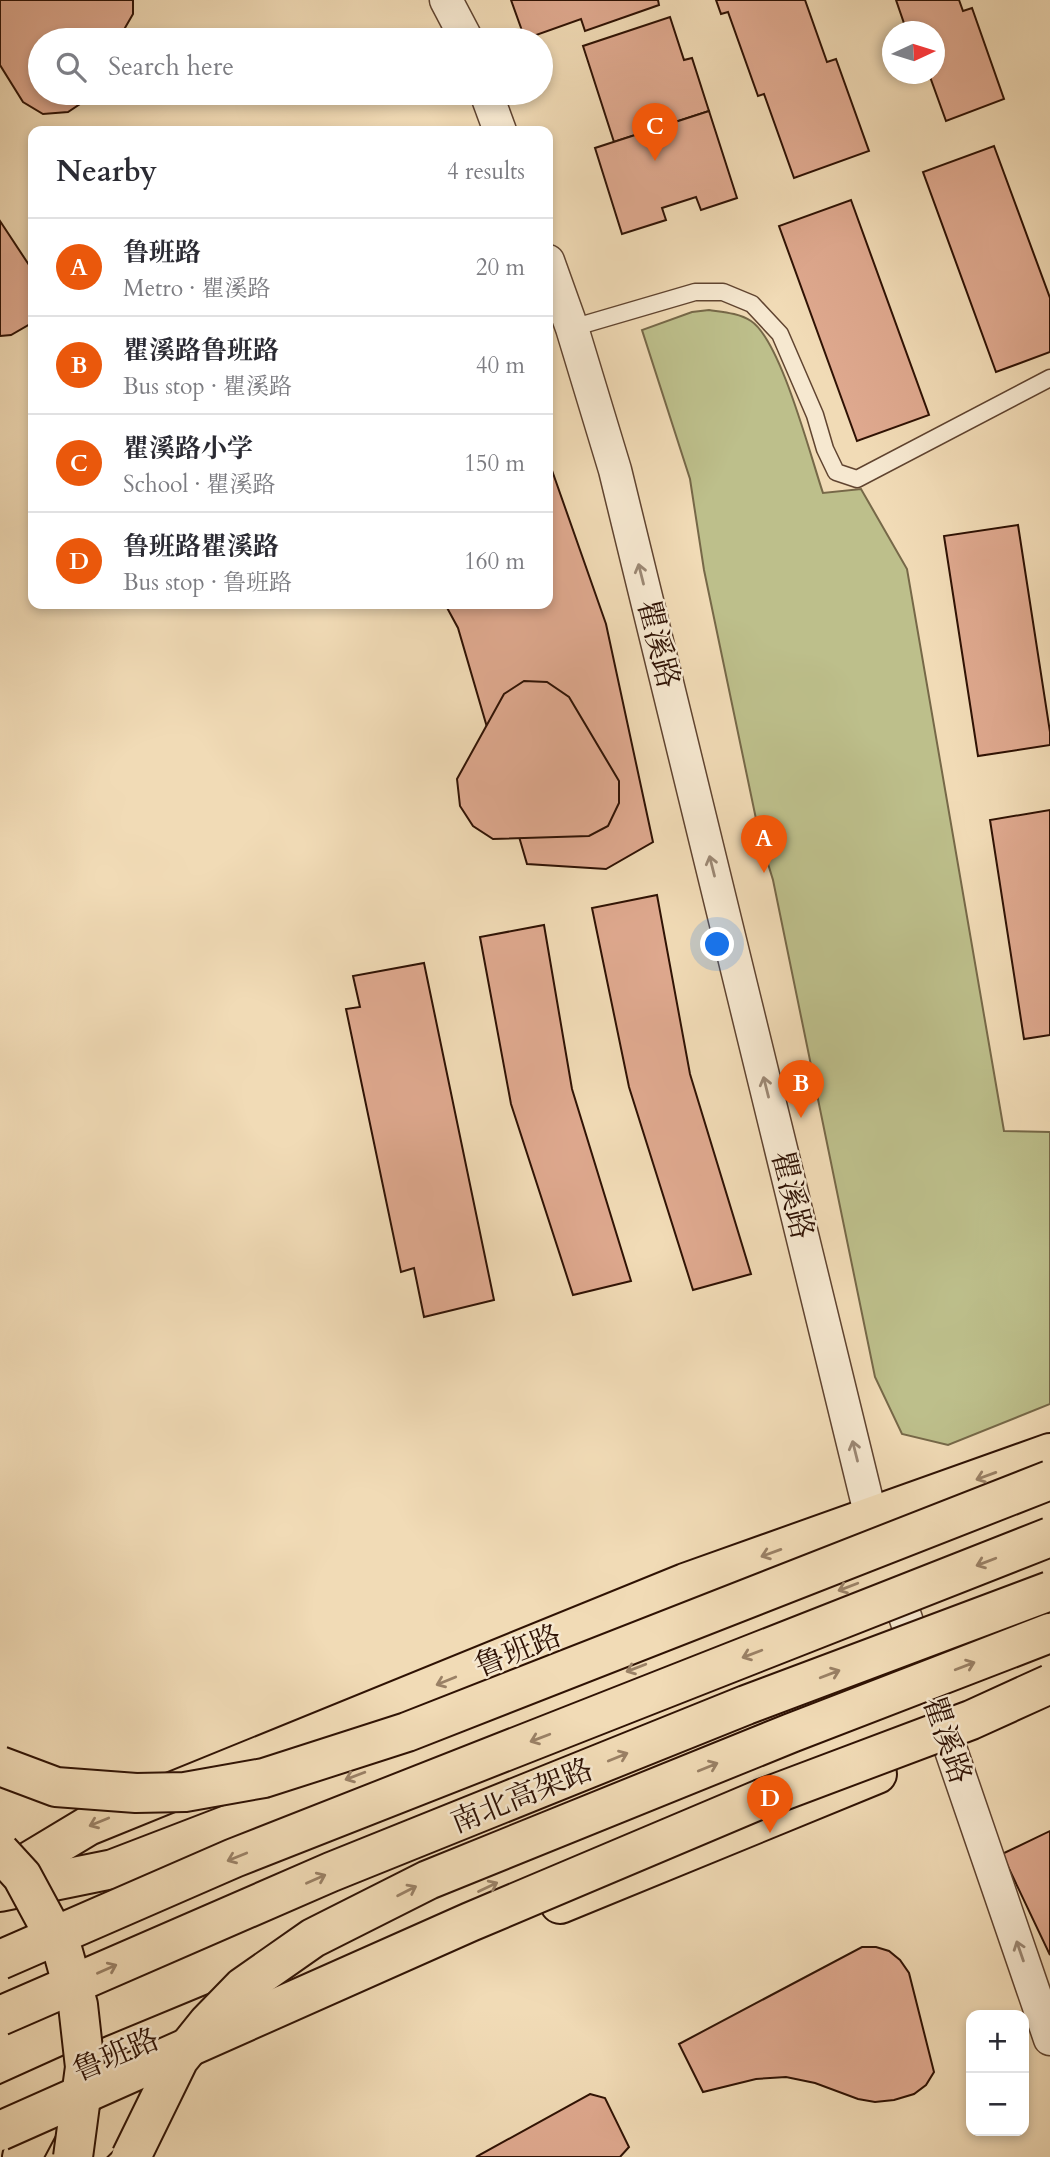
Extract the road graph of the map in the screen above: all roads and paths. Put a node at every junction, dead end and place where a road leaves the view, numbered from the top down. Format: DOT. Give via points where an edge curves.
graph roads {
  1 [pos="446,0"];
  2 [pos="461,28"];
  3 [pos="490,105"];
  4 [pos="498,126"];
  5 [pos="553,275"];
  6 [pos="572,328"];
  7 [pos="1050,379"];
  8 [pos="1050,1453"];
  9 [pos="1050,1480"];
  10 [pos="1050,1512"];
  11 [pos="871,1517"];
  12 [pos="1050,1537"];
  13 [pos="890,1571"];
  14 [pos="1050,1591"];
  15 [pos="1050,1633"];
  16 [pos="1050,1657"];
  17 [pos="1050,1684"];
  18 [pos="1050,1702"];
  19 [pos="936,1707"];
  20 [pos="948,1744"];
  21 [pos="0,1766"];
  22 [pos="0,1785"];
  23 [pos="56,1787"];
  24 [pos="0,1852"];
  25 [pos="0,1879"];
  26 [pos="0,1892"];
  27 [pos="0,1960"];
  28 [pos="257,1994"];
  29 [pos="0,2016"];
  30 [pos="1050,2039"];
  31 [pos="179,2059"];
  32 [pos="65,2077"];
  33 [pos="0,2106"];
  34 [pos="0,2131"];
  35 [pos="22,2157"];
  36 [pos="73,2157"];
  37 [pos="79,2157"];
  38 [pos="131,2157"];
  39 [pos="146,2157"];
  1 -- 2 [label="street"];
  3 -- 4 [label="street"];
  5 -- 6 [label="street, 瞿溪路"];
  6 -- 7 [label="lane" via="695,292 723,292 752,304 780,334 836,472 857,479"];
  11 -- 6 [label="street, 瞿溪路, one-way" via="615,470"];
  8 -- 11 [label="main road, 鲁班路, one-way"];
  9 -- 23 [label="main road, bridge" via="407,1732 264,1778 185,1792"];
  10 -- 13 [label="main road, 鲁班路"];
  11 -- 13 [label="street, 瞿溪路"];
  11 -- 25 [label="main road, 鲁班路, one-way" via="685,1583 88,1826"];
  12 -- 27 [label="main road, 南北高架路, one-way, bridge" via="234,1858"];
  13 -- 19 [label="street, 瞿溪路"];
  13 -- 26 [label="main road, 鲁班路, one-way" via="113,1869"];
  29 -- 14 [label="main road, 南北高架路, one-way, bridge" via="344,1867 746,1705"];
  31 -- 15 [label="main road, one-way, bridge" via="243,1987 275,1962 428,1880"];
  16 -- 19 [label="main road, 鲁班路"];
  17 -- 34 [label="main road, bridge" via="470,1922"];
  18 -- 20 [label="main road, 鲁班路"];
  19 -- 20 [label="street, 瞿溪路"];
  28 -- 19 [label="main road, 鲁班路, one-way" via="617,1827"];
  20 -- 28 [label="main road, 鲁班路" via="373,1980"];
  30 -- 20 [label="street, 瞿溪路, one-way"];
  21 -- 23 [label="main road, bridge"];
  22 -- 23 [label="main road"];
  24 -- 36 [label="main road, bridge" via="22,1875 63,1952 78,2005 85,2067"];
  28 -- 32 [label="main road, 鲁班路"];
  28 -- 39 [label="main road" via="219,2023 169,2098"];
  31 -- 37 [label="main road"];
  31 -- 38 [label="main road, bridge"];
  32 -- 33 [label="main road, 鲁班路"];
  32 -- 35 [label="main road"];
}
